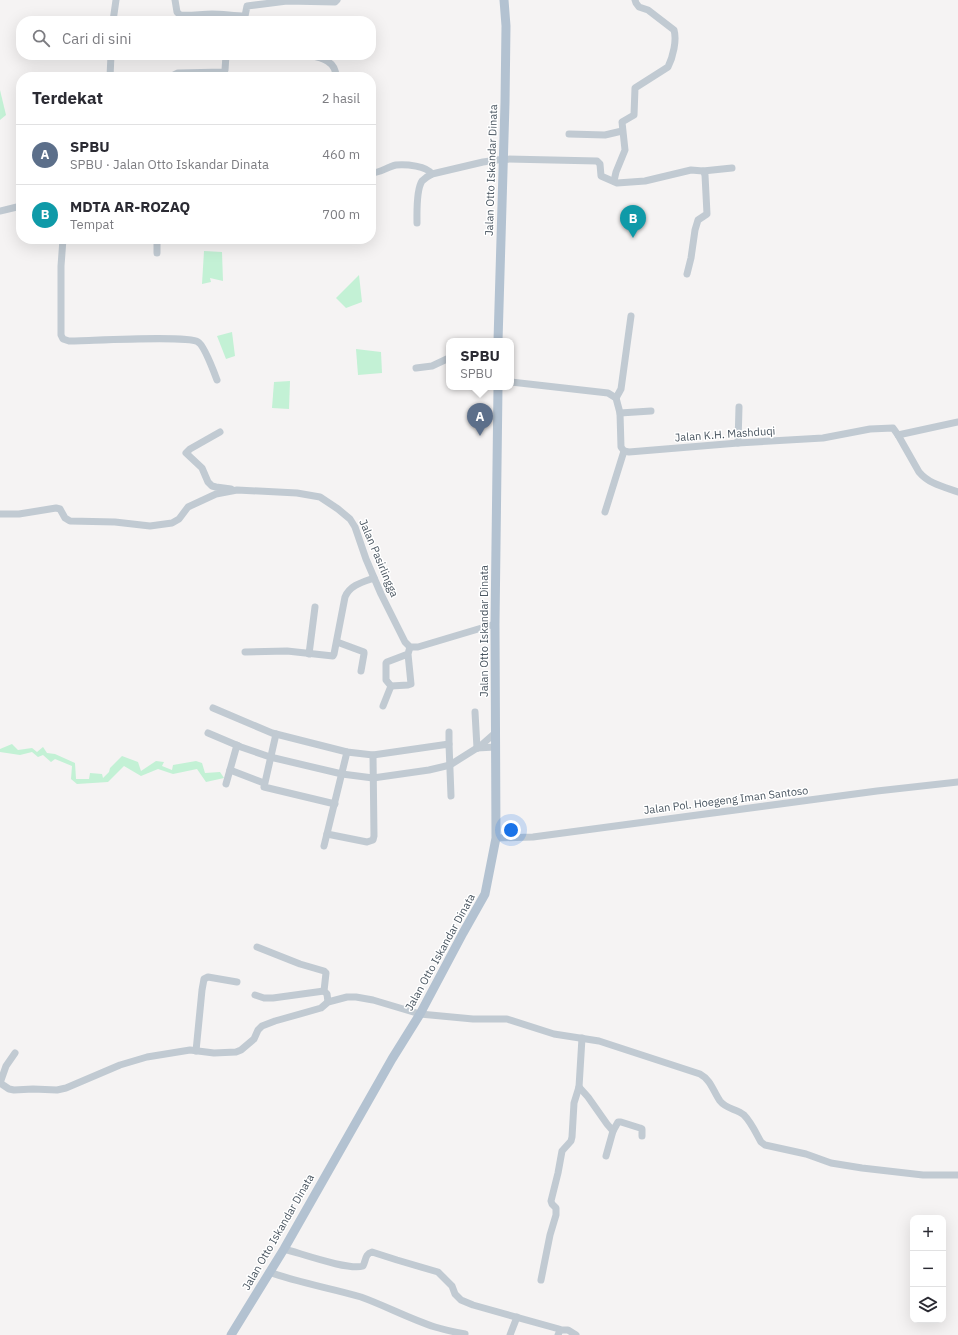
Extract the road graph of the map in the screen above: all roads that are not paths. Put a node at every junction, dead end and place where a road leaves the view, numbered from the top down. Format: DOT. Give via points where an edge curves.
graph roads {
  1 [pos="116,0"];
  2 [pos="175,0"];
  3 [pos="337,0"];
  4 [pos="504,0"];
  5 [pos="636,0"];
  6 [pos="247,3"];
  7 [pos="114,16"];
  8 [pos="190,16"];
  9 [pos="190,16"];
  10 [pos="232,16"];
  11 [pos="245,16"];
  12 [pos="111,60"];
  13 [pos="226,60"];
  14 [pos="326,60"];
  15 [pos="110,72"];
  16 [pos="224,72"];
  17 [pos="335,72"];
  18 [pos="622,131"];
  19 [pos="569,134"];
  20 [pos="504,159"];
  21 [pos="732,168"];
  22 [pos="703,171"];
  23 [pos="376,173"];
  24 [pos="432,174"];
  25 [pos="614,181"];
  26 [pos="16,207"];
  27 [pos="0,211"];
  28 [pos="417,223"];
  29 [pos="63,244"];
  30 [pos="157,244"];
  31 [pos="157,253"];
  32 [pos="687,274"];
  33 [pos="631,316"];
  34 [pos="498,338"];
  35 [pos="446,359"];
  36 [pos="416,368"];
  37 [pos="217,380"];
  38 [pos="514,382"];
  39 [pos="498,390"];
  40 [pos="616,398"];
  41 [pos="739,407"];
  42 [pos="651,411"];
  43 [pos="620,413"];
  44 [pos="958,422"];
  45 [pos="220,432"];
  46 [pos="898,435"];
  47 [pos="738,443"];
  48 [pos="624,451"];
  49 [pos="237,490"];
  50 [pos="958,492"];
  51 [pos="605,512"];
  52 [pos="0,514"];
  53 [pos="374,578"];
  54 [pos="315,607"];
  55 [pos="495,624"];
  56 [pos="337,642"];
  57 [pos="409,650"];
  58 [pos="245,652"];
  59 [pos="309,654"];
  60 [pos="361,671"];
  61 [pos="391,686"];
  62 [pos="383,706"];
  63 [pos="213,708"];
  64 [pos="476,712"];
  65 [pos="449,732"];
  66 [pos="495,732"];
  67 [pos="208,733"];
  68 [pos="276,734"];
  69 [pos="449,744"];
  70 [pos="237,745"];
  71 [pos="495,747"];
  72 [pos="478,748"];
  73 [pos="347,752"];
  74 [pos="373,755"];
  75 [pos="270,757"];
  76 [pos="450,765"];
  77 [pos="230,770"];
  78 [pos="342,774"];
  79 [pos="373,778"];
  80 [pos="958,782"];
  81 [pos="264,783"];
  82 [pos="226,784"];
  83 [pos="451,796"];
  84 [pos="335,804"];
  85 [pos="327,834"];
  86 [pos="496,838"];
  87 [pos="324,846"];
  88 [pos="257,947"];
  89 [pos="237,982"];
  90 [pos="324,990"];
  91 [pos="255,995"];
  92 [pos="328,1002"];
  93 [pos="420,1014"];
  94 [pos="582,1038"];
  95 [pos="196,1051"];
  96 [pos="15,1053"];
  97 [pos="0,1083"];
  98 [pos="579,1087"];
  99 [pos="614,1131"];
  100 [pos="642,1136"];
  101 [pos="606,1156"];
  102 [pos="958,1175"];
  103 [pos="284,1249"];
  104 [pos="269,1272"];
  105 [pos="541,1280"];
  106 [pos="517,1318"];
  107 [pos="559,1332"];
  108 [pos="465,1334"];
  109 [pos="232,1335"];
  110 [pos="510,1335"];
  111 [pos="576,1335"];
  1 -- 7 [label="street"];
  2 -- 8 [label="street" via="177,12"];
  3 -- 6 [label="street"];
  4 -- 20 [label="main road, Jalan Otto Iskandar Dinata"];
  5 -- 18 [label="street" via="639,6 674,30 675,38 668,67 635,87 634,115 622,122"];
  6 -- 11 [label="street"];
  9 -- 10 [label="street"];
  12 -- 15 [label="street"];
  13 -- 16 [label="street"];
  14 -- 17 [label="street"];
  18 -- 19 [label="street"];
  18 -- 25 [label="street" via="625,150"];
  20 -- 24 [label="street"];
  20 -- 25 [label="street" via="598,162 601,176"];
  20 -- 34 [label="main road, Jalan Otto Iskandar Dinata"];
  21 -- 22 [label="street"];
  22 -- 25 [label="street" via="691,170 645,181"];
  22 -- 32 [label="street" via="706,180 707,214 698,220"];
  23 -- 24 [label="street" via="396,165 417,166 428,169"];
  24 -- 28 [label="street" via="421,183"];
  26 -- 27 [label="street"];
  29 -- 37 [label="street" via="63,339 195,340 201,344"];
  30 -- 31 [label="street"];
  33 -- 40 [label="street" via="621,389"];
  35 -- 36 [label="street" via="432,366"];
  38 -- 40 [label="street" via="608,393"];
  39 -- 55 [label="main road, Jalan Otto Iskandar Dinata"];
  40 -- 43 [label="street"];
  41 -- 47 [label="street"];
  42 -- 43 [label="street"];
  43 -- 48 [label="street" via="621,447"];
  44 -- 46 [label="street"];
  45 -- 49 [label="street" via="186,453 202,468 212,486"];
  46 -- 47 [label="street, Jalan K.H. Mashduqi" via="893,428 884,428 823,438"];
  46 -- 50 [label="street" via="922,476 935,484"];
  47 -- 48 [label="street, Jalan K.H. Mashduqi"];
  48 -- 51 [label="street"];
  49 -- 52 [label="street, Jalan Pasirlingga" via="216,494 188,507 172,523 150,526 70,521 56,508 19,514"];
  49 -- 53 [label="street, Jalan Pasirlingga" via="297,492 320,497 329,502 350,519 355,527"];
  53 -- 56 [label="street" via="351,587 348,591"];
  53 -- 57 [label="street, Jalan Pasirlingga"];
  54 -- 59 [label="street"];
  55 -- 57 [label="street"];
  55 -- 66 [label="main road, Jalan Otto Iskandar Dinata"];
  56 -- 59 [label="street" via="333,656"];
  56 -- 60 [label="street" via="364,652"];
  57 -- 61 [label="street" via="386,663 386,680"];
  57 -- 61 [label="street" via="411,684"];
  58 -- 59 [label="street"];
  61 -- 62 [label="street"];
  63 -- 68 [label="street"];
  64 -- 72 [label="street"];
  65 -- 69 [label="street"];
  66 -- 71 [label="main road, Jalan Otto Iskandar Dinata"];
  66 -- 72 [label="street"];
  67 -- 70 [label="street"];
  68 -- 73 [label="street"];
  68 -- 75 [label="street"];
  69 -- 74 [label="street"];
  69 -- 76 [label="street"];
  70 -- 75 [label="street"];
  70 -- 77 [label="street"];
  71 -- 72 [label="street"];
  71 -- 86 [label="main road, Jalan Otto Iskandar Dinata"];
  72 -- 76 [label="street"];
  73 -- 74 [label="street"];
  73 -- 78 [label="street"];
  74 -- 79 [label="street"];
  75 -- 78 [label="street"];
  75 -- 81 [label="street"];
  76 -- 79 [label="street"];
  76 -- 83 [label="street"];
  77 -- 81 [label="street"];
  77 -- 82 [label="street"];
  78 -- 79 [label="street"];
  78 -- 84 [label="street"];
  79 -- 85 [label="street" via="373,840 367,842"];
  80 -- 86 [label="street, Jalan Pol. Hoegeng Iman Santoso" via="533,837"];
  81 -- 84 [label="street" via="265,788"];
  84 -- 85 [label="street"];
  85 -- 87 [label="street"];
  86 -- 93 [label="main road, Jalan Otto Iskandar Dinata" via="486,894"];
  88 -- 90 [label="street" via="324,971"];
  89 -- 95 [label="street" via="208,977 204,979"];
  90 -- 91 [label="street" via="273,998"];
  90 -- 92 [label="street"];
  92 -- 93 [label="street" via="356,997"];
  92 -- 95 [label="street" via="321,1008 262,1026 254,1039 236,1052"];
  93 -- 94 [label="street" via="507,1019 554,1034"];
  93 -- 103 [label="main road, Jalan Otto Iskandar Dinata"];
  94 -- 98 [label="street"];
  94 -- 102 [label="street" via="599,1041 700,1074 709,1080 725,1106 744,1115 765,1145 854,1167 923,1175"];
  95 -- 97 [label="street" via="160,1054 136,1060 57,1090 14,1090"];
  96 -- 97 [label="street" via="6,1066"];
  98 -- 99 [label="street"];
  98 -- 105 [label="street" via="574,1103 572,1137 562,1151 551,1201 556,1208 556,1215"];
  99 -- 100 [label="street" via="618,1122 621,1122 642,1129"];
  99 -- 101 [label="street"];
  103 -- 104 [label="main road, Jalan Otto Iskandar Dinata"];
  103 -- 106 [label="street" via="355,1268 363,1266 369,1253 376,1252 438,1272 461,1300"];
  104 -- 108 [label="street" via="378,1303 436,1328"];
  104 -- 109 [label="main road, Jalan Otto Iskandar Dinata"];
  106 -- 107 [label="street"];
  106 -- 110 [label="street"];
  107 -- 111 [label="street" via="568,1330"];
}
